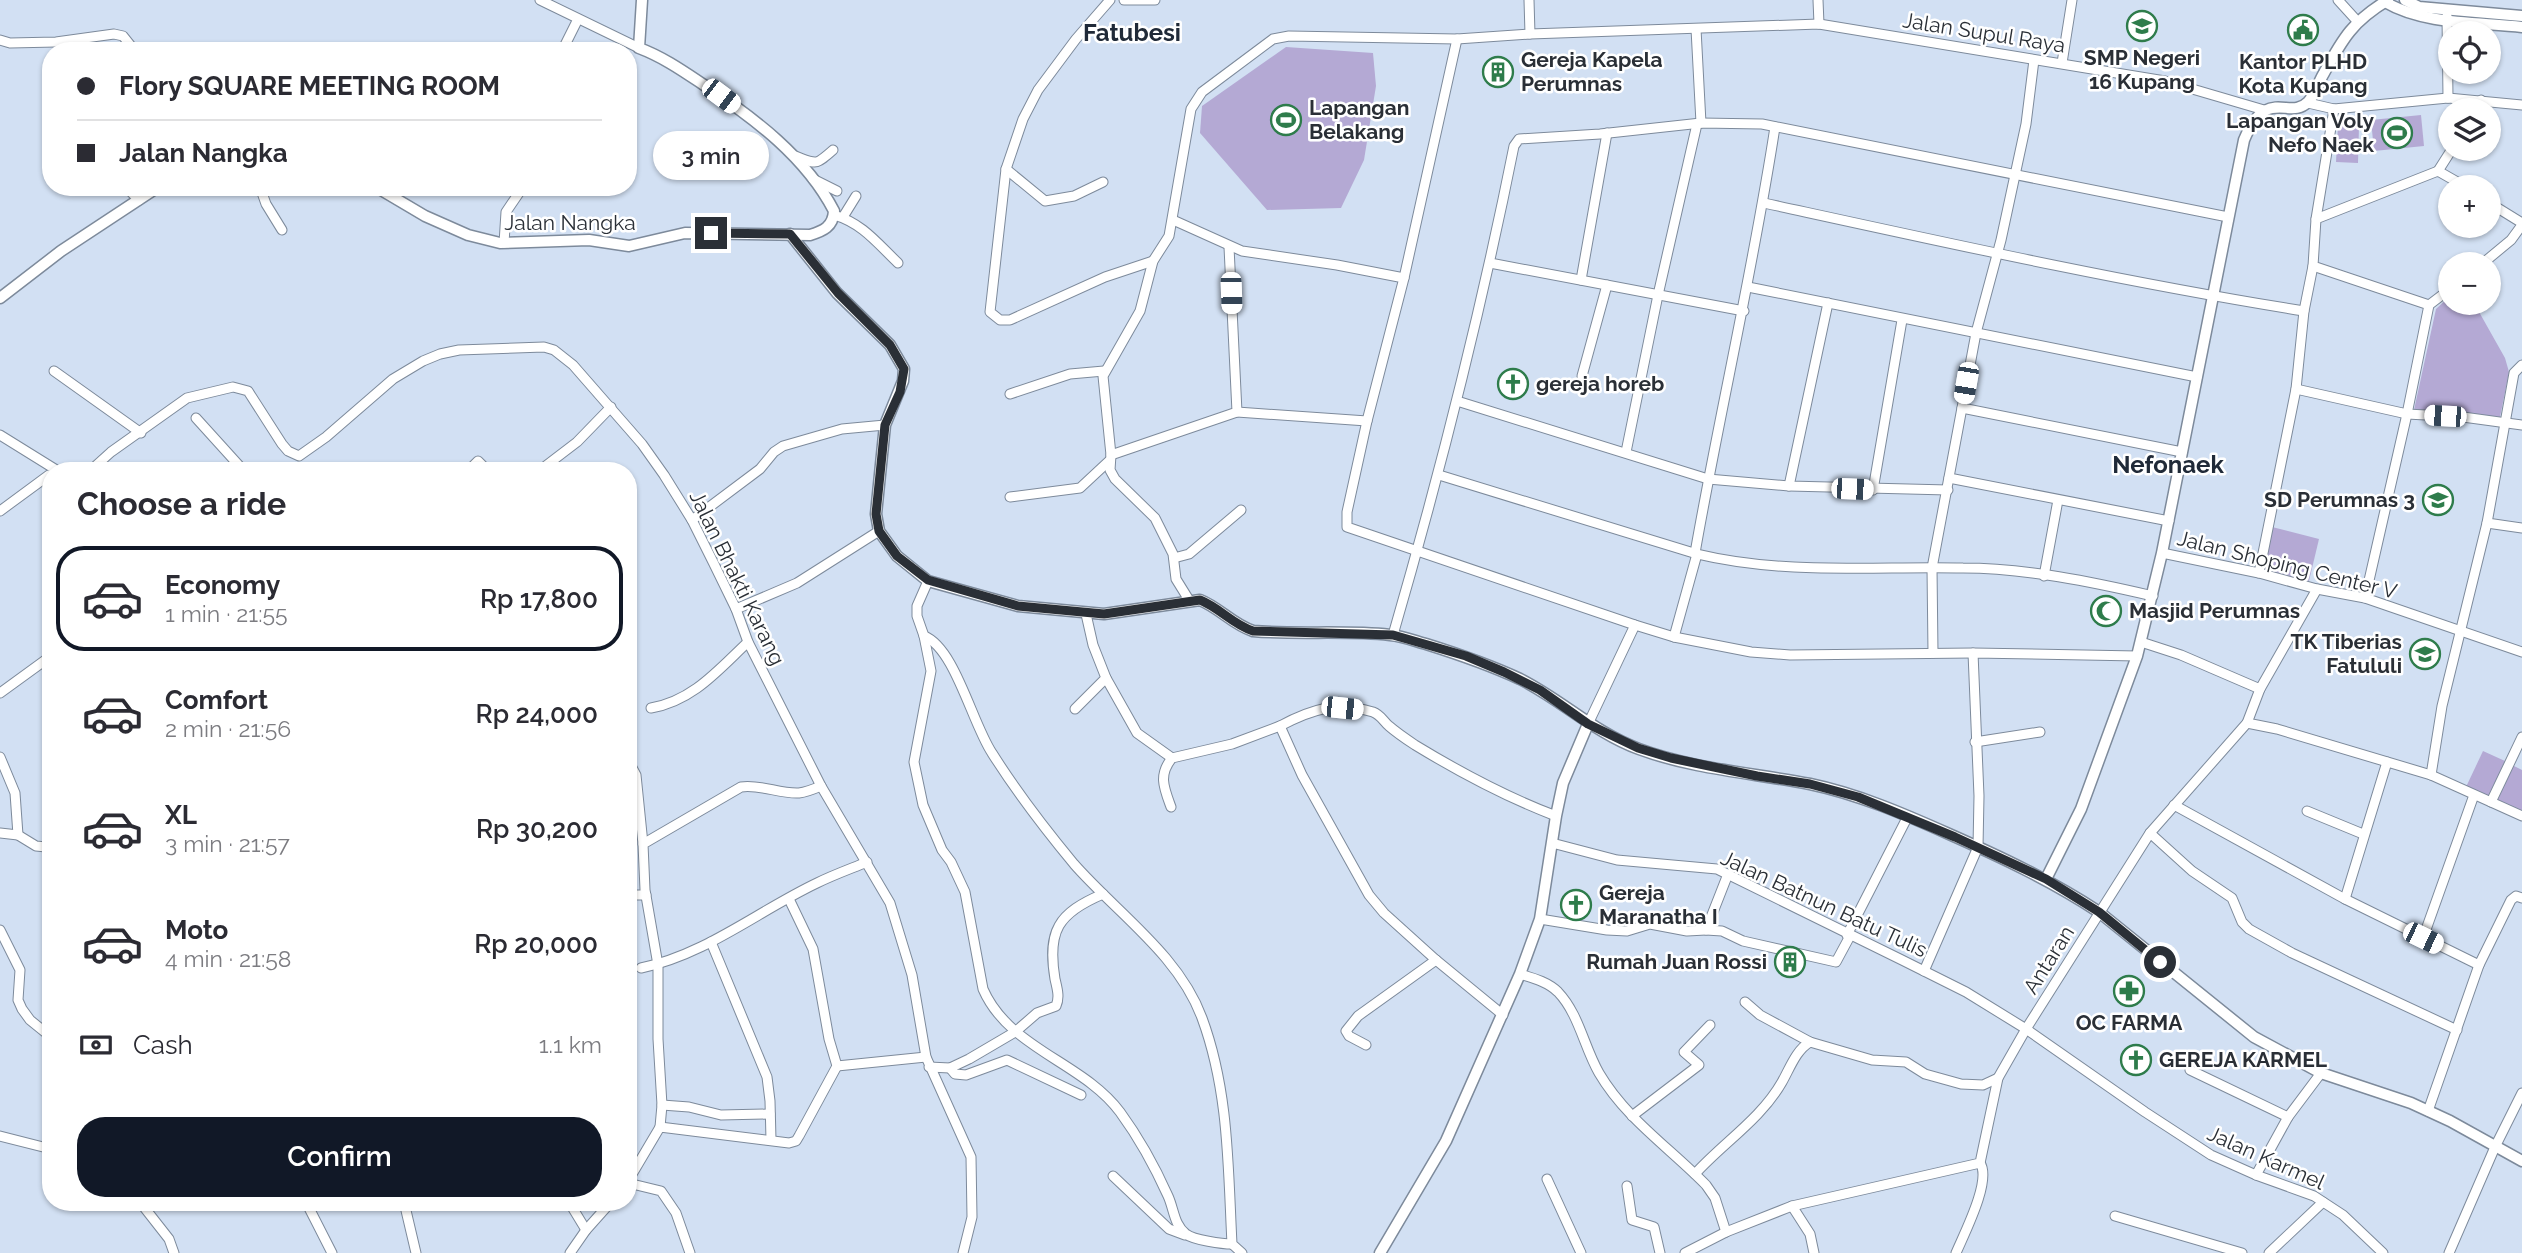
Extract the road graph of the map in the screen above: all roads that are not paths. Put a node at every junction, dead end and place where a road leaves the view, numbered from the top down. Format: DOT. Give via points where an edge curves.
graph roads {
  1 [pos="540,0"];
  2 [pos="642,0"];
  3 [pos="1110,0"];
  4 [pos="1124,0"];
  5 [pos="1155,0"];
  6 [pos="1529,0"];
  7 [pos="1818,0"];
  8 [pos="2072,0"];
  9 [pos="2338,0"];
  10 [pos="2405,0"];
  11 [pos="2387,1"];
  12 [pos="2447,15"];
  13 [pos="2522,16"];
  14 [pos="578,19"];
  15 [pos="2358,22"];
  16 [pos="1819,24"];
  17 [pos="2522,27"];
  18 [pos="1696,29"];
  19 [pos="1530,34"];
  20 [pos="0,40"];
  21 [pos="1457,40"];
  22 [pos="42,42"];
  23 [pos="57,42"];
  24 [pos="128,42"];
  25 [pos="566,42"];
  26 [pos="626,42"];
  27 [pos="639,48"];
  28 [pos="2034,60"];
  29 [pos="2062,63"];
  30 [pos="2448,98"];
  31 [pos="2438,99"];
  32 [pos="2501,102"];
  33 [pos="2308,103"];
  34 [pos="2522,105"];
  35 [pos="2334,109"];
  36 [pos="2264,110"];
  37 [pos="1699,124"];
  38 [pos="1775,127"];
  39 [pos="1607,133"];
  40 [pos="833,150"];
  41 [pos="794,156"];
  42 [pos="2444,161"];
  43 [pos="1006,169"];
  44 [pos="2438,171"];
  45 [pos="2013,173"];
  46 [pos="2445,175"];
  47 [pos="813,179"];
  48 [pos="1103,182"];
  49 [pos="837,191"];
  50 [pos="135,196"];
  51 [pos="145,196"];
  52 [pos="263,196"];
  53 [pos="391,196"];
  54 [pos="517,196"];
  55 [pos="856,196"];
  56 [pos="139,200"];
  57 [pos="1764,203"];
  58 [pos="2501,210"];
  59 [pos="839,216"];
  60 [pos="2228,217"];
  61 [pos="2316,219"];
  62 [pos="1173,220"];
  63 [pos="2522,224"];
  64 [pos="282,230"];
  65 [pos="790,234"];
  66 [pos="504,243"];
  67 [pos="1229,247"];
  68 [pos="2496,252"];
  69 [pos="1997,254"];
  70 [pos="1153,261"];
  71 [pos="898,263"];
  72 [pos="1490,263"];
  73 [pos="2313,265"];
  74 [pos="1404,278"];
  75 [pos="1581,280"];
  76 [pos="1607,285"];
  77 [pos="1748,288"];
  78 [pos="1658,295"];
  79 [pos="2214,296"];
  80 [pos="0,298"];
  81 [pos="2438,298"];
  82 [pos="1828,303"];
  83 [pos="2429,305"];
  84 [pos="1744,311"];
  85 [pos="2304,311"];
  86 [pos="1902,320"];
  87 [pos="1976,333"];
  88 [pos="2522,365"];
  89 [pos="54,371"];
  90 [pos="1104,371"];
  91 [pos="1582,376"];
  92 [pos="2197,377"];
  93 [pos="2296,389"];
  94 [pos="1010,394"];
  95 [pos="1457,401"];
  96 [pos="611,407"];
  97 [pos="1962,408"];
  98 [pos="1237,412"];
  99 [pos="2407,414"];
  100 [pos="196,418"];
  101 [pos="1367,421"];
  102 [pos="2506,423"];
  103 [pos="885,425"];
  104 [pos="2522,425"];
  105 [pos="141,433"];
  106 [pos="0,435"];
  107 [pos="1626,452"];
  108 [pos="2182,452"];
  109 [pos="1110,458"];
  110 [pos="100,462"];
  111 [pos="236,462"];
  112 [pos="551,462"];
  113 [pos="42,465"];
  114 [pos="1439,475"];
  115 [pos="1949,478"];
  116 [pos="1708,479"];
  117 [pos="42,481"];
  118 [pos="1788,486"];
  119 [pos="1873,490"];
  120 [pos="1948,490"];
  121 [pos="1010,498"];
  122 [pos="2058,500"];
  123 [pos="0,510"];
  124 [pos="1241,510"];
  125 [pos="692,520"];
  126 [pos="2169,521"];
  127 [pos="2487,523"];
  128 [pos="2522,528"];
  129 [pos="879,531"];
  130 [pos="1417,552"];
  131 [pos="2162,553"];
  132 [pos="1696,554"];
  133 [pos="1174,558"];
  134 [pos="1932,568"];
  135 [pos="2259,573"];
  136 [pos="2044,576"];
  137 [pos="928,580"];
  138 [pos="2317,589"];
  139 [pos="2153,596"];
  140 [pos="2365,598"];
  141 [pos="1189,600"];
  142 [pos="736,610"];
  143 [pos="1086,614"];
  144 [pos="1635,625"];
  145 [pos="2460,632"];
  146 [pos="1393,635"];
  147 [pos="924,636"];
  148 [pos="1674,637"];
  149 [pos="748,642"];
  150 [pos="2141,642"];
  151 [pos="2522,652"];
  152 [pos="1933,653"];
  153 [pos="1973,653"];
  154 [pos="2137,656"];
  155 [pos="42,663"];
  156 [pos="1105,678"];
  157 [pos="2260,689"];
  158 [pos="0,693"];
  159 [pos="651,708"];
  160 [pos="1075,709"];
  161 [pos="2247,723"];
  162 [pos="1588,724"];
  163 [pos="1280,726"];
  164 [pos="2040,732"];
  165 [pos="2522,739"];
  166 [pos="1975,742"];
  167 [pos="0,757"];
  168 [pos="1172,758"];
  169 [pos="2387,762"];
  170 [pos="2431,775"];
  171 [pos="637,785"];
  172 [pos="821,786"];
  173 [pos="2474,795"];
  174 [pos="2491,802"];
  175 [pos="2174,805"];
  176 [pos="1171,807"];
  177 [pos="2307,811"];
  178 [pos="1556,816"];
  179 [pos="1908,816"];
  180 [pos="2522,816"];
  181 [pos="0,832"];
  182 [pos="2150,834"];
  183 [pos="2364,834"];
  184 [pos="18,835"];
  185 [pos="1552,843"];
  186 [pos="643,844"];
  187 [pos="42,847"];
  188 [pos="1978,847"];
  189 [pos="867,862"];
  190 [pos="1728,874"];
  191 [pos="2046,879"];
  192 [pos="1103,894"];
  193 [pos="637,895"];
  194 [pos="646,895"];
  195 [pos="2522,898"];
  196 [pos="789,899"];
  197 [pos="2345,899"];
  198 [pos="2099,912"];
  199 [pos="1540,919"];
  200 [pos="0,930"];
  201 [pos="1706,930"];
  202 [pos="1848,935"];
  203 [pos="2423,938"];
  204 [pos="711,942"];
  205 [pos="1436,960"];
  206 [pos="657,965"];
  207 [pos="2479,965"];
  208 [pos="641,968"];
  209 [pos="1924,971"];
  210 [pos="1520,974"];
  211 [pos="1745,1002"];
  212 [pos="1503,1015"];
  213 [pos="1710,1025"];
  214 [pos="2026,1029"];
  215 [pos="42,1030"];
  216 [pos="2457,1030"];
  217 [pos="1015,1032"];
  218 [pos="1810,1041"];
  219 [pos="1366,1045"];
  220 [pos="926,1057"];
  221 [pos="837,1066"];
  222 [pos="929,1067"];
  223 [pos="950,1068"];
  224 [pos="2190,1070"];
  225 [pos="2321,1073"];
  226 [pos="1998,1078"];
  227 [pos="2522,1093"];
  228 [pos="1081,1095"];
  229 [pos="662,1105"];
  230 [pos="2428,1111"];
  231 [pos="770,1114"];
  232 [pos="1632,1116"];
  233 [pos="2288,1117"];
  234 [pos="660,1127"];
  235 [pos="0,1136"];
  236 [pos="771,1140"];
  237 [pos="42,1147"];
  238 [pos="2495,1147"];
  239 [pos="2522,1161"];
  240 [pos="1980,1163"];
  241 [pos="637,1167"];
  242 [pos="1695,1174"];
  243 [pos="2256,1175"];
  244 [pos="1113,1176"];
  245 [pos="1547,1179"];
  246 [pos="637,1184"];
  247 [pos="1627,1186"];
  248 [pos="2323,1202"];
  249 [pos="1792,1206"];
  250 [pos="147,1211"];
  251 [pos="311,1211"];
  252 [pos="406,1211"];
  253 [pos="574,1211"];
  254 [pos="603,1211"];
  255 [pos="2115,1216"];
  256 [pos="586,1230"];
  257 [pos="1726,1232"];
  258 [pos="1187,1236"];
  259 [pos="1232,1244"];
  260 [pos="174,1253"];
  261 [pos="332,1253"];
  262 [pos="416,1253"];
  263 [pos="570,1253"];
  264 [pos="690,1253"];
  265 [pos="963,1253"];
  266 [pos="1242,1253"];
  267 [pos="1380,1253"];
  268 [pos="1581,1253"];
  269 [pos="1660,1253"];
  270 [pos="1685,1253"];
  271 [pos="1814,1253"];
  272 [pos="1956,1253"];
  273 [pos="2242,1253"];
  274 [pos="2269,1253"];
  275 [pos="2383,1253"];
  276 [pos="2449,1253"];
  1 -- 14 [label="street"];
  2 -- 27 [label="street"];
  3 -- 43 [label="street" via="1038,90"];
  4 -- 5 [label="street"];
  6 -- 19 [label="street"];
  7 -- 16 [label="street"];
  8 -- 29 [label="street"];
  9 -- 15 [label="street"];
  10 -- 12 [label="street"];
  11 -- 12 [label="street" via="2398,10"];
  11 -- 15 [label="street"];
  12 -- 13 [label="street"];
  12 -- 17 [label="street"];
  12 -- 30 [label="street"];
  14 -- 25 [label="street"];
  14 -- 26 [label="street"];
  15 -- 33 [label="street" via="2344,36"];
  16 -- 18 [label="street, Jalan Supul Raya"];
  16 -- 28 [label="street, Jalan Supul Raya"];
  18 -- 19 [label="street, Jalan Supul Raya"];
  18 -- 37 [label="street"];
  19 -- 21 [label="street, Jalan Supul Raya"];
  20 -- 22 [label="street"];
  21 -- 62 [label="street, Jalan Supul Raya" via="1273,39 1195,100"];
  21 -- 74 [label="street"];
  23 -- 24 [label="street" via="114,34"];
  27 -- 41 [label="street" via="670,62 721,96"];
  28 -- 29 [label="street, Jalan Supul Raya"];
  28 -- 45 [label="street"];
  29 -- 36 [label="street, Jalan Supul Raya" via="2165,81"];
  31 -- 35 [label="street"];
  32 -- 34 [label="street"];
  33 -- 35 [label="street"];
  33 -- 36 [label="street"];
  35 -- 61 [label="street"];
  36 -- 60 [label="street" via="2252,121 2244,140"];
  37 -- 38 [label="street" via="1740,122"];
  37 -- 39 [label="street"];
  37 -- 78 [label="street"];
  38 -- 45 [label="street"];
  38 -- 57 [label="street"];
  39 -- 72 [label="street" via="1523,137 1517,142"];
  39 -- 75 [label="street"];
  40 -- 41 [label="street" via="814,164"];
  41 -- 47 [label="street"];
  42 -- 44 [label="street"];
  43 -- 48 [label="street" via="1045,201 1074,196"];
  43 -- 70 [label="street" via="989,307 1000,320 1010,320 1104,277"];
  44 -- 46 [label="street"];
  44 -- 61 [label="street"];
  45 -- 60 [label="street"];
  45 -- 69 [label="street"];
  47 -- 49 [label="street"];
  47 -- 59 [label="street"];
  50 -- 56 [label="street"];
  51 -- 56 [label="street"];
  52 -- 64 [label="street"];
  53 -- 66 [label="street, Jalan Nangka" via="468,236"];
  54 -- 66 [label="street" via="506,212"];
  55 -- 59 [label="street"];
  56 -- 80 [label="street"];
  57 -- 69 [label="street"];
  57 -- 77 [label="street"];
  58 -- 63 [label="street"];
  59 -- 65 [label="street, Jalan Nangka" via="822,231"];
  59 -- 71 [label="street" via="870,233"];
  60 -- 79 [label="street"];
  61 -- 73 [label="street"];
  62 -- 67 [label="street"];
  62 -- 70 [label="street, Jalan Supul Raya"];
  63 -- 68 [label="street"];
  65 -- 66 [label="street, Jalan Nangka" via="685,233 629,246 589,240"];
  65 -- 103 [label="street" via="900,360 903,381"];
  67 -- 74 [label="street"];
  67 -- 98 [label="street"];
  69 -- 79 [label="street"];
  69 -- 87 [label="street"];
  70 -- 90 [label="street, Jalan Supul Raya" via="1140,311"];
  72 -- 75 [label="street"];
  72 -- 95 [label="street"];
  73 -- 83 [label="street"];
  73 -- 85 [label="street"];
  74 -- 101 [label="street"];
  75 -- 76 [label="street"];
  76 -- 78 [label="street"];
  76 -- 91 [label="street"];
  77 -- 82 [label="street"];
  77 -- 84 [label="street"];
  78 -- 84 [label="street"];
  78 -- 107 [label="street"];
  79 -- 85 [label="street"];
  79 -- 92 [label="street"];
  81 -- 83 [label="street"];
  82 -- 86 [label="street"];
  82 -- 118 [label="street"];
  83 -- 99 [label="street"];
  84 -- 116 [label="street"];
  85 -- 93 [label="street"];
  86 -- 87 [label="street"];
  86 -- 119 [label="street"];
  87 -- 92 [label="street"];
  87 -- 97 [label="street"];
  88 -- 102 [label="street" via="2514,373"];
  89 -- 105 [label="street"];
  90 -- 94 [label="street" via="1070,374"];
  90 -- 109 [label="street"];
  92 -- 108 [label="street"];
  93 -- 99 [label="street"];
  93 -- 135 [label="street"];
  95 -- 107 [label="street"];
  95 -- 114 [label="street"];
  96 -- 105 [label="street, Jalan Bhakti Karang" via="554,350 459,350 423,361 393,379 299,456 288,451 253,396 240,387 187,398"];
  96 -- 112 [label="street"];
  96 -- 125 [label="street, Jalan Bhakti Karang" via="657,464"];
  97 -- 108 [label="street"];
  97 -- 115 [label="street"];
  98 -- 101 [label="street"];
  98 -- 109 [label="street"];
  99 -- 102 [label="street"];
  99 -- 140 [label="street"];
  100 -- 111 [label="street"];
  101 -- 130 [label="street" via="1347,527"];
  102 -- 104 [label="street"];
  102 -- 127 [label="street"];
  103 -- 125 [label="street" via="842,429 783,446"];
  103 -- 129 [label="street" via="876,514"];
  105 -- 110 [label="street, Jalan Bhakti Karang"];
  106 -- 113 [label="street"];
  107 -- 116 [label="street"];
  108 -- 126 [label="street"];
  109 -- 121 [label="street" via="1080,488"];
  109 -- 133 [label="street" via="1115,479 1155,518"];
  114 -- 130 [label="street"];
  114 -- 132 [label="street"];
  115 -- 120 [label="street"];
  115 -- 122 [label="street"];
  116 -- 118 [label="street"];
  116 -- 132 [label="street"];
  117 -- 123 [label="street"];
  118 -- 119 [label="street"];
  119 -- 120 [label="street"];
  120 -- 134 [label="street"];
  122 -- 126 [label="street"];
  122 -- 136 [label="street"];
  124 -- 133 [label="street" via="1189,554"];
  125 -- 142 [label="street, Jalan Bhakti Karang"];
  126 -- 131 [label="street"];
  127 -- 128 [label="street"];
  127 -- 145 [label="street"];
  129 -- 137 [label="street" via="897,556"];
  129 -- 142 [label="street" via="797,583"];
  130 -- 144 [label="street"];
  130 -- 146 [label="street"];
  131 -- 135 [label="street, Jalan Shoping Center V"];
  131 -- 139 [label="street"];
  132 -- 134 [label="street" via="1730,562"];
  132 -- 148 [label="street"];
  133 -- 141 [label="street" via="1176,579"];
  134 -- 136 [label="street"];
  134 -- 152 [label="street"];
  135 -- 138 [label="street, Jalan Shoping Center V"];
  136 -- 139 [label="street"];
  137 -- 143 [label="street" via="1018,606"];
  137 -- 147 [label="street" via="917,606"];
  138 -- 140 [label="street, Jalan Shoping Center V"];
  138 -- 157 [label="street, Antaran"];
  139 -- 150 [label="street"];
  140 -- 145 [label="street, Jalan Shoping Center V"];
  141 -- 143 [label="street"];
  141 -- 146 [label="street" via="1212,605 1253,631"];
  142 -- 149 [label="street, Jalan Bhakti Karang"];
  143 -- 156 [label="street"];
  144 -- 148 [label="street"];
  144 -- 162 [label="street"];
  145 -- 151 [label="street, Jalan Shoping Center V"];
  145 -- 170 [label="street"];
  146 -- 162 [label="street" via="1504,672 1540,690"];
  147 -- 192 [label="street" via="948,658 991,752 1074,864"];
  147 -- 217 [label="street" via="931,671 915,751 917,784 942,850 965,892 983,989"];
  148 -- 152 [label="street" via="1790,655"];
  149 -- 159 [label="street" via="700,687"];
  149 -- 172 [label="street, Jalan Bhakti Karang"];
  150 -- 154 [label="street"];
  150 -- 157 [label="street"];
  152 -- 153 [label="street"];
  153 -- 154 [label="street"];
  153 -- 166 [label="street"];
  154 -- 191 [label="street" via="2081,809"];
  155 -- 158 [label="street"];
  156 -- 160 [label="street"];
  156 -- 168 [label="street" via="1137,733"];
  157 -- 161 [label="street, Antaran"];
  161 -- 169 [label="street"];
  161 -- 175 [label="street, Antaran"];
  162 -- 178 [label="street" via="1563,783"];
  162 -- 179 [label="street" via="1671,758 1810,784"];
  163 -- 168 [label="street" via="1232,744"];
  163 -- 178 [label="street" via="1318,708 1377,713 1400,735 1445,763"];
  163 -- 205 [label="street" via="1369,895"];
  164 -- 166 [label="street"];
  165 -- 174 [label="street"];
  166 -- 188 [label="street"];
  167 -- 184 [label="street" via="15,793"];
  168 -- 176 [label="street" via="1162,774"];
  169 -- 170 [label="street"];
  169 -- 183 [label="street"];
  170 -- 173 [label="street"];
  171 -- 186 [label="street"];
  172 -- 186 [label="street" via="803,793 741,787"];
  172 -- 189 [label="street, Jalan Bhakti Karang"];
  173 -- 174 [label="street"];
  173 -- 203 [label="street"];
  174 -- 180 [label="street"];
  175 -- 182 [label="street, Antaran"];
  175 -- 197 [label="street"];
  177 -- 183 [label="street"];
  178 -- 185 [label="street"];
  179 -- 188 [label="street"];
  179 -- 202 [label="street"];
  181 -- 184 [label="street"];
  182 -- 198 [label="street, Antaran"];
  182 -- 216 [label="street" via="2232,898 2249,929"];
  183 -- 197 [label="street"];
  184 -- 187 [label="street"];
  185 -- 190 [label="street, Jalan Batnun Batu Tulis" via="1617,860 1717,869"];
  185 -- 199 [label="street"];
  186 -- 194 [label="street"];
  188 -- 191 [label="street"];
  188 -- 209 [label="street"];
  189 -- 196 [label="street"];
  189 -- 220 [label="street, Jalan Bhakti Karang" via="900,929"];
  190 -- 201 [label="street"];
  190 -- 202 [label="street, Jalan Batnun Batu Tulis"];
  191 -- 198 [label="street"];
  192 -- 217 [label="street" via="1072,911 1053,937 1058,1003"];
  192 -- 259 [label="street" via="1169,963 1201,1016 1226,1114"];
  193 -- 194 [label="street"];
  194 -- 206 [label="street"];
  195 -- 207 [label="street" via="2511,900"];
  196 -- 204 [label="street"];
  196 -- 221 [label="street" via="813,949"];
  197 -- 203 [label="street"];
  198 -- 214 [label="street, Antaran"];
  198 -- 225 [label="street" via="2241,1028"];
  199 -- 201 [label="street" via="1608,930 1627,931 1650,924"];
  199 -- 210 [label="street"];
  200 -- 215 [label="street" via="20,970 18,1000"];
  201 -- 202 [label="street" via="1836,962"];
  202 -- 209 [label="street, Jalan Batnun Batu Tulis"];
  203 -- 207 [label="street"];
  204 -- 206 [label="street"];
  204 -- 231 [label="street" via="767,1076"];
  205 -- 212 [label="street"];
  205 -- 219 [label="street" via="1350,1024 1349,1036"];
  206 -- 208 [label="street"];
  206 -- 229 [label="street"];
  207 -- 216 [label="street"];
  209 -- 214 [label="street, Jalan Batnun Batu Tulis"];
  210 -- 212 [label="street"];
  210 -- 232 [label="street" via="1558,992 1599,1073"];
  211 -- 218 [label="street" via="1760,1016"];
  212 -- 267 [label="street" via="1446,1141"];
  213 -- 232 [label="street" via="1684,1052 1699,1065"];
  214 -- 226 [label="street, Antaran"];
  214 -- 243 [label="street, Jalan Karmel" via="2201,1149"];
  216 -- 230 [label="street"];
  217 -- 223 [label="street"];
  217 -- 258 [label="street" via="1091,1083 1119,1111 1145,1150 1175,1220"];
  218 -- 226 [label="street" via="1872,1060 1906,1062 1925,1074 1961,1084 1983,1086"];
  218 -- 242 [label="street" via="1765,1107"];
  220 -- 221 [label="street"];
  220 -- 222 [label="street, Jalan Bhakti Karang"];
  221 -- 236 [label="street" via="796,1140"];
  222 -- 223 [label="street"];
  222 -- 265 [label="street, Jalan Bhakti Karang" via="971,1157 972,1217"];
  223 -- 228 [label="street" via="966,1075 1007,1060"];
  224 -- 233 [label="street"];
  225 -- 230 [label="street"];
  225 -- 233 [label="street"];
  226 -- 240 [label="street, Antaran"];
  227 -- 238 [label="street"];
  229 -- 231 [label="street" via="722,1115"];
  229 -- 234 [label="street"];
  230 -- 238 [label="street"];
  231 -- 236 [label="street"];
  232 -- 242 [label="street"];
  233 -- 243 [label="street"];
  234 -- 236 [label="street"];
  234 -- 241 [label="street"];
  235 -- 237 [label="street"];
  238 -- 239 [label="street"];
  238 -- 276 [label="street"];
  240 -- 249 [label="street"];
  240 -- 272 [label="street, Antaran" via="1984,1176"];
  242 -- 257 [label="street" via="1715,1198"];
  243 -- 248 [label="street, Jalan Karmel"];
  244 -- 258 [label="street" via="1169,1229"];
  245 -- 268 [label="street"];
  246 -- 264 [label="street" via="661,1191 677,1213"];
  247 -- 269 [label="street" via="1632,1220 1654,1227"];
  248 -- 274 [label="street"];
  248 -- 275 [label="street, Jalan Karmel"];
  249 -- 257 [label="street"];
  249 -- 271 [label="street" via="1810,1234"];
  250 -- 260 [label="street"];
  251 -- 261 [label="street"];
  252 -- 262 [label="street"];
  253 -- 256 [label="street"];
  254 -- 256 [label="street"];
  255 -- 273 [label="street"];
  256 -- 263 [label="street"];
  257 -- 270 [label="street"];
  258 -- 259 [label="street"];
  259 -- 266 [label="street"];
}
